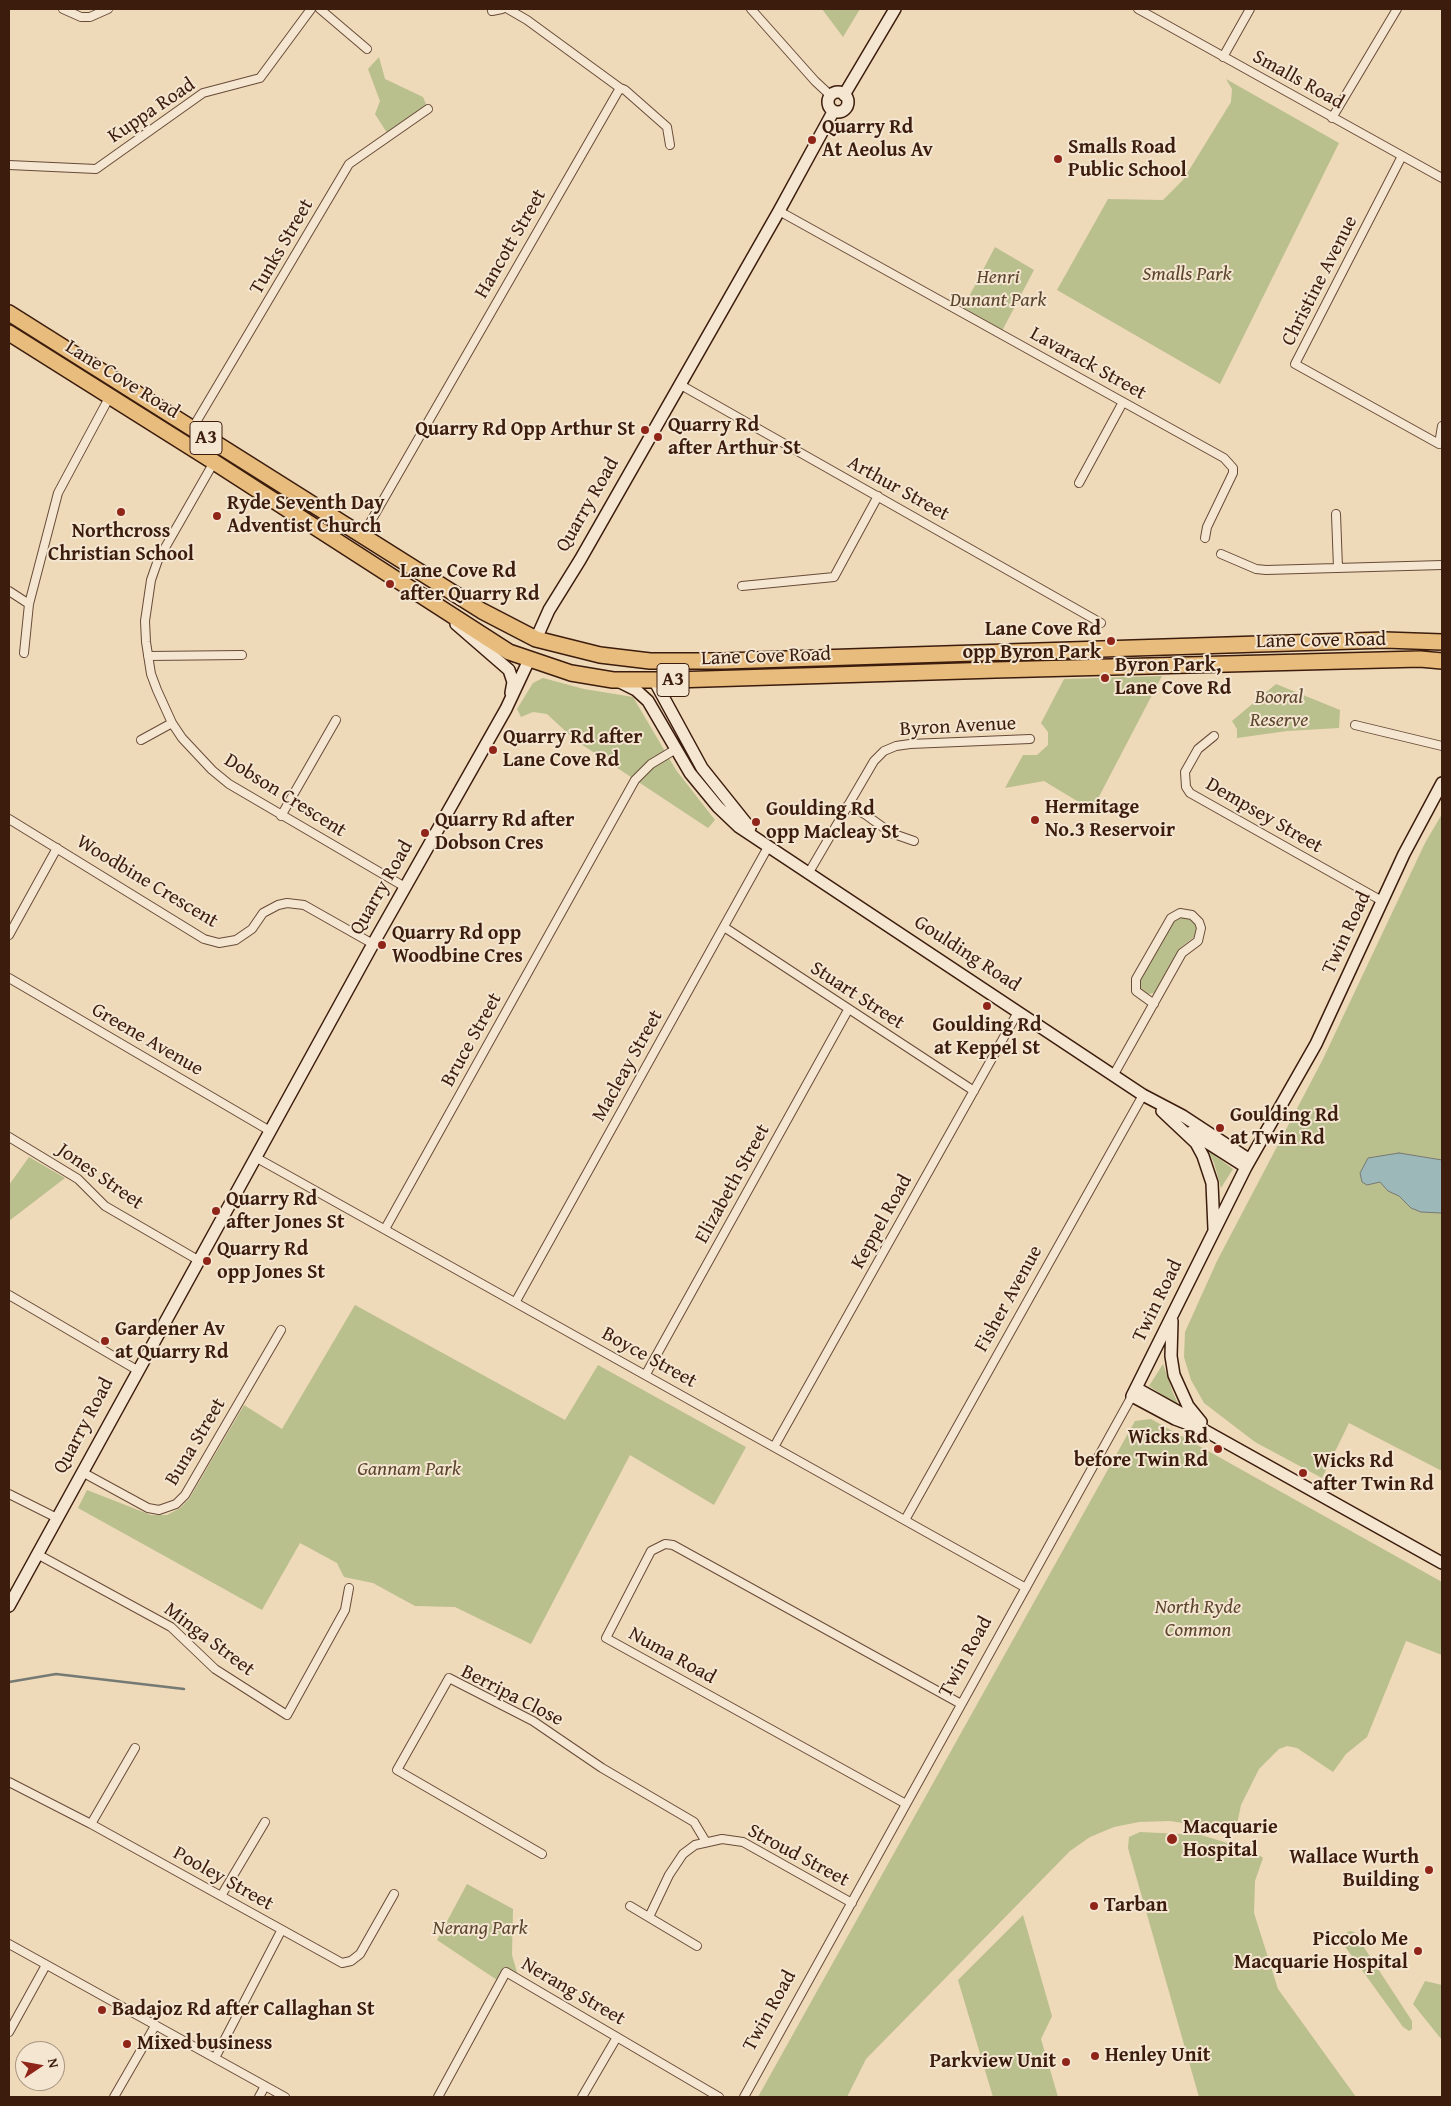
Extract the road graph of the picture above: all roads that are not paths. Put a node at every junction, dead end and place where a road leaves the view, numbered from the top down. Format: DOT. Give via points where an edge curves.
graph roads {
  1 [pos="62,9"];
  2 [pos="108,9"];
  3 [pos="310,9"];
  4 [pos="320,9"];
  5 [pos="502,9"];
  6 [pos="508,9"];
  7 [pos="751,9"];
  8 [pos="895,9"];
  9 [pos="1138,9"];
  10 [pos="1250,9"];
  11 [pos="1397,9"];
  12 [pos="492,11"];
  13 [pos="367,49"];
  14 [pos="1223,57"];
  15 [pos="620,88"];
  16 [pos="830,95"];
  17 [pos="844,95"];
  18 [pos="428,109"];
  19 [pos="833,112"];
  20 [pos="1332,118"];
  21 [pos="670,145"];
  22 [pos="1402,156"];
  23 [pos="9,165"];
  24 [pos="1442,178"];
  25 [pos="779,211"];
  26 [pos="9,313"];
  27 [pos="9,333"];
  28 [pos="679,384"];
  29 [pos="110,396"];
  30 [pos="1123,402"];
  31 [pos="1442,426"];
  32 [pos="192,429"];
  33 [pos="214,462"];
  34 [pos="1079,483"];
  35 [pos="878,496"];
  36 [pos="1336,514"];
  37 [pos="363,535"];
  38 [pos="1205,538"];
  39 [pos="1221,554"];
  40 [pos="1442,565"];
  41 [pos="1338,568"];
  42 [pos="742,586"];
  43 [pos="9,591"];
  44 [pos="29,604"];
  45 [pos="443,609"];
  46 [pos="1101,623"];
  47 [pos="536,638"];
  48 [pos="1442,642"];
  49 [pos="24,653"];
  50 [pos="242,655"];
  51 [pos="600,655"];
  52 [pos="148,656"];
  53 [pos="529,660"];
  54 [pos="1442,660"];
  55 [pos="613,680"];
  56 [pos="654,680"];
  57 [pos="506,709"];
  58 [pos="336,720"];
  59 [pos="172,723"];
  60 [pos="1355,726"];
  61 [pos="1214,736"];
  62 [pos="1030,739"];
  63 [pos="141,740"];
  64 [pos="687,743"];
  65 [pos="1442,746"];
  66 [pos="676,749"];
  67 [pos="1442,783"];
  68 [pos="848,805"];
  69 [pos="281,816"];
  70 [pos="9,819"];
  71 [pos="914,841"];
  72 [pos="768,847"];
  73 [pos="57,848"];
  74 [pos="808,874"];
  75 [pos="405,887"];
  76 [pos="1382,901"];
  77 [pos="724,927"];
  78 [pos="9,935"];
  79 [pos="373,944"];
  80 [pos="9,978"];
  81 [pos="1154,1004"];
  82 [pos="848,1010"];
  83 [pos="1018,1012"];
  84 [pos="1113,1076"];
  85 [pos="974,1091"];
  86 [pos="1143,1095"];
  87 [pos="1179,1124"];
  88 [pos="270,1131"];
  89 [pos="9,1137"];
  90 [pos="255,1157"];
  91 [pos="1248,1164"];
  92 [pos="1209,1170"];
  93 [pos="385,1230"];
  94 [pos="1214,1231"];
  95 [pos="198,1260"];
  96 [pos="9,1295"];
  97 [pos="516,1301"];
  98 [pos="1172,1316"];
  99 [pos="281,1330"];
  100 [pos="137,1370"];
  101 [pos="646,1374"];
  102 [pos="1134,1392"];
  103 [pos="1215,1436"];
  104 [pos="774,1447"];
  105 [pos="82,1472"];
  106 [pos="9,1494"];
  107 [pos="57,1518"];
  108 [pos="904,1520"];
  109 [pos="37,1554"];
  110 [pos="1442,1563"];
  111 [pos="349,1588"];
  112 [pos="1026,1588"];
  113 [pos="9,1606"];
  114 [pos="962,1704"];
  115 [pos="135,1748"];
  116 [pos="9,1782"];
  117 [pos="906,1804"];
  118 [pos="265,1822"];
  119 [pos="91,1824"];
  120 [pos="706,1842"];
  121 [pos="542,1854"];
  122 [pos="394,1894"];
  123 [pos="221,1896"];
  124 [pos="852,1904"];
  125 [pos="630,1906"];
  126 [pos="649,1917"];
  127 [pos="281,1931"];
  128 [pos="9,1944"];
  129 [pos="697,1946"];
  130 [pos="46,1965"];
  131 [pos="155,2026"];
  132 [pos="9,2032"];
  133 [pos="617,2037"];
  134 [pos="214,2058"];
  135 [pos="265,2086"];
  136 [pos="114,2097"];
  137 [pos="259,2097"];
  138 [pos="285,2097"];
  139 [pos="438,2097"];
  140 [pos="582,2097"];
  141 [pos="720,2097"];
  142 [pos="744,2097"];
  1 -- 2 [label="street" via="90,17"];
  3 -- 23 [label="street, Kuppa Road" via="260,78 203,92 96,169"];
  4 -- 13 [label="street"];
  5 -- 12 [label="street"];
  6 -- 15 [label="street"];
  7 -- 16 [label="street"];
  8 -- 17 [label="street"];
  9 -- 14 [label="street, Smalls Road"];
  10 -- 14 [label="street"];
  11 -- 20 [label="street"];
  14 -- 20 [label="street, Smalls Road"];
  15 -- 21 [label="street" via="667,127"];
  15 -- 37 [label="street, Hancott Street"];
  16 -- 17 [label="street" via="837,92"];
  16 -- 19 [label="street" via="828,104"];
  17 -- 19 [label="street" via="848,101 846,108"];
  18 -- 32 [label="street, Tunks Street" via="350,164"];
  19 -- 25 [label="street, Quarry Road"];
  20 -- 22 [label="street, Smalls Road"];
  22 -- 24 [label="street, Smalls Road"];
  22 -- 31 [label="street, Christine Avenue" via="1295,364 1439,444"];
  25 -- 28 [label="street, Quarry Road"];
  25 -- 30 [label="street, Lavarack Street"];
  26 -- 32 [label="highway, Lane Cove Road / A3"];
  27 -- 29 [label="highway, Lane Cove Road / A3"];
  28 -- 35 [label="street, Arthur Street"];
  28 -- 47 [label="street, Quarry Road"];
  29 -- 33 [label="highway, Lane Cove Road / A3"];
  29 -- 44 [label="street" via="58,494"];
  30 -- 34 [label="street"];
  30 -- 38 [label="street, Lavarack Street" via="1224,458 1233,468 1231,480 1207,527"];
  32 -- 37 [label="highway, Lane Cove Road / A3"];
  33 -- 45 [label="highway, Lane Cove Road / A3"];
  33 -- 52 [label="street, Dobson Crescent" via="158,560 146,601 144,621"];
  35 -- 42 [label="street" via="834,577"];
  35 -- 46 [label="street, Arthur Street"];
  36 -- 41 [label="street"];
  37 -- 47 [label="highway, Lane Cove Road / A3" via="482,611"];
  39 -- 41 [label="street" via="1256,569"];
  40 -- 41 [label="street"];
  43 -- 44 [label="street"];
  44 -- 49 [label="street"];
  45 -- 53 [label="highway, Lane Cove Road / A3" via="509,652"];
  45 -- 57 [label="street" via="512,674 513,686"];
  47 -- 51 [label="highway, Lane Cove Road / A3"];
  47 -- 53 [label="highway, Quarry Road"];
  48 -- 51 [label="highway, Lane Cove Road / A3" via="1376,641 724,661 650,661"];
  50 -- 52 [label="street"];
  51 -- 56 [label="highway" via="643,671"];
  52 -- 59 [label="street, Dobson Crescent" via="157,690"];
  53 -- 55 [label="highway, Lane Cove Road / A3" via="571,673"];
  53 -- 57 [label="street, Quarry Road"];
  54 -- 56 [label="highway, Lane Cove Road / A3"];
  55 -- 56 [label="highway, Lane Cove Road / A3"];
  55 -- 66 [label="street, Goulding Road" via="636,690 648,701"];
  56 -- 64 [label="street, Goulding Road"];
  57 -- 75 [label="street, Quarry Road"];
  58 -- 69 [label="street"];
  59 -- 63 [label="street"];
  59 -- 69 [label="street, Dobson Crescent" via="212,770"];
  60 -- 65 [label="street"];
  61 -- 76 [label="street, Dempsey Street" via="1198,749 1185,772 1186,787 1190,792"];
  62 -- 68 [label="street, Byron Avenue" via="896,746 884,751 874,761"];
  64 -- 66 [label="street"];
  64 -- 72 [label="street, Goulding Road" via="731,806"];
  66 -- 72 [label="street, Goulding Road" via="694,779 718,807"];
  66 -- 93 [label="street, Bruce Street" via="651,764 635,780"];
  67 -- 76 [label="street, Twin Road"];
  68 -- 71 [label="street" via="891,833"];
  68 -- 74 [label="street, Byron Avenue"];
  69 -- 75 [label="street, Dobson Crescent"];
  70 -- 73 [label="street, Woodbine Crescent"];
  72 -- 74 [label="street, Goulding Road"];
  72 -- 77 [label="street, Macleay Street"];
  73 -- 78 [label="street"];
  73 -- 79 [label="street, Woodbine Crescent" via="211,942 236,940 270,908 287,903 304,905"];
  74 -- 83 [label="street, Goulding Road"];
  75 -- 79 [label="street, Quarry Road"];
  76 -- 91 [label="street, Twin Road" via="1316,1044"];
  77 -- 82 [label="street, Stuart Street"];
  77 -- 97 [label="street, Macleay Street"];
  79 -- 88 [label="street, Quarry Road"];
  80 -- 88 [label="street, Greene Avenue"];
  81 -- 81 [label="street" via="1136,991 1136,979 1170,918 1180,913 1192,915 1201,928 1198,941 1182,952"];
  81 -- 84 [label="street"];
  82 -- 85 [label="street, Stuart Street"];
  82 -- 101 [label="street, Elizabeth Street"];
  83 -- 84 [label="street, Goulding Road"];
  83 -- 85 [label="street, Keppel Road"];
  84 -- 86 [label="street, Goulding Road"];
  85 -- 104 [label="street, Keppel Road"];
  86 -- 87 [label="street, Goulding Road"];
  86 -- 91 [label="street, Goulding Road" via="1184,1116"];
  86 -- 108 [label="street, Fisher Avenue"];
  87 -- 91 [label="street"];
  87 -- 92 [label="street, Goulding Road" via="1196,1143"];
  88 -- 90 [label="street, Quarry Road"];
  89 -- 95 [label="street, Jones Street" via="78,1179 105,1206"];
  90 -- 93 [label="street, Boyce Street"];
  90 -- 95 [label="street, Quarry Road"];
  91 -- 94 [label="street, Twin Road"];
  92 -- 94 [label="street, Twin Road"];
  93 -- 97 [label="street, Boyce Street"];
  94 -- 98 [label="street, Twin Road"];
  95 -- 100 [label="street, Quarry Road"];
  96 -- 100 [label="street"];
  97 -- 101 [label="street, Boyce Street"];
  98 -- 102 [label="street, Twin Road"];
  98 -- 103 [label="street" via="1171,1356 1176,1381 1192,1413"];
  99 -- 105 [label="street, Buna Street" via="185,1495 176,1504 159,1510 148,1508"];
  100 -- 105 [label="street, Quarry Road"];
  101 -- 104 [label="street, Boyce Street"];
  102 -- 103 [label="street" via="1179,1412"];
  102 -- 112 [label="street, Twin Road"];
  103 -- 110 [label="street"];
  104 -- 108 [label="street, Boyce Street"];
  105 -- 107 [label="street, Quarry Road"];
  106 -- 107 [label="street"];
  107 -- 109 [label="street, Quarry Road"];
  108 -- 112 [label="street, Boyce Street"];
  109 -- 111 [label="street, Minga Street" via="171,1627 215,1669 287,1715 345,1610"];
  109 -- 113 [label="street, Quarry Road"];
  112 -- 114 [label="street, Twin Road"];
  114 -- 117 [label="street, Twin Road"];
  114 -- 117 [label="street, Numa Road" via="673,1545 666,1544 651,1552 606,1638"];
  115 -- 119 [label="street"];
  116 -- 119 [label="street, Pooley Street"];
  117 -- 124 [label="street, Twin Road"];
  118 -- 123 [label="street"];
  119 -- 123 [label="street, Pooley Street"];
  120 -- 121 [label="street, Berripa Close" via="694,1822 602,1768 534,1721 450,1678 397,1770"];
  120 -- 124 [label="street, Stroud Street" via="722,1839 743,1842"];
  120 -- 126 [label="street, Stroud Street" via="688,1850 676,1864"];
  122 -- 127 [label="street, Pooley Street" via="360,1954 351,1962 342,1963"];
  123 -- 127 [label="street, Pooley Street"];
  124 -- 142 [label="street, Twin Road"];
  125 -- 126 [label="street"];
  126 -- 129 [label="street"];
  127 -- 134 [label="street"];
  128 -- 130 [label="street"];
  130 -- 131 [label="street"];
  130 -- 132 [label="street"];
  131 -- 134 [label="street"];
  131 -- 136 [label="street"];
  133 -- 139 [label="street, Nerang Street" via="506,1972"];
  133 -- 140 [label="street"];
  133 -- 141 [label="street, Nerang Street"];
  134 -- 135 [label="street"];
  135 -- 137 [label="street"];
  135 -- 138 [label="street"];
}
